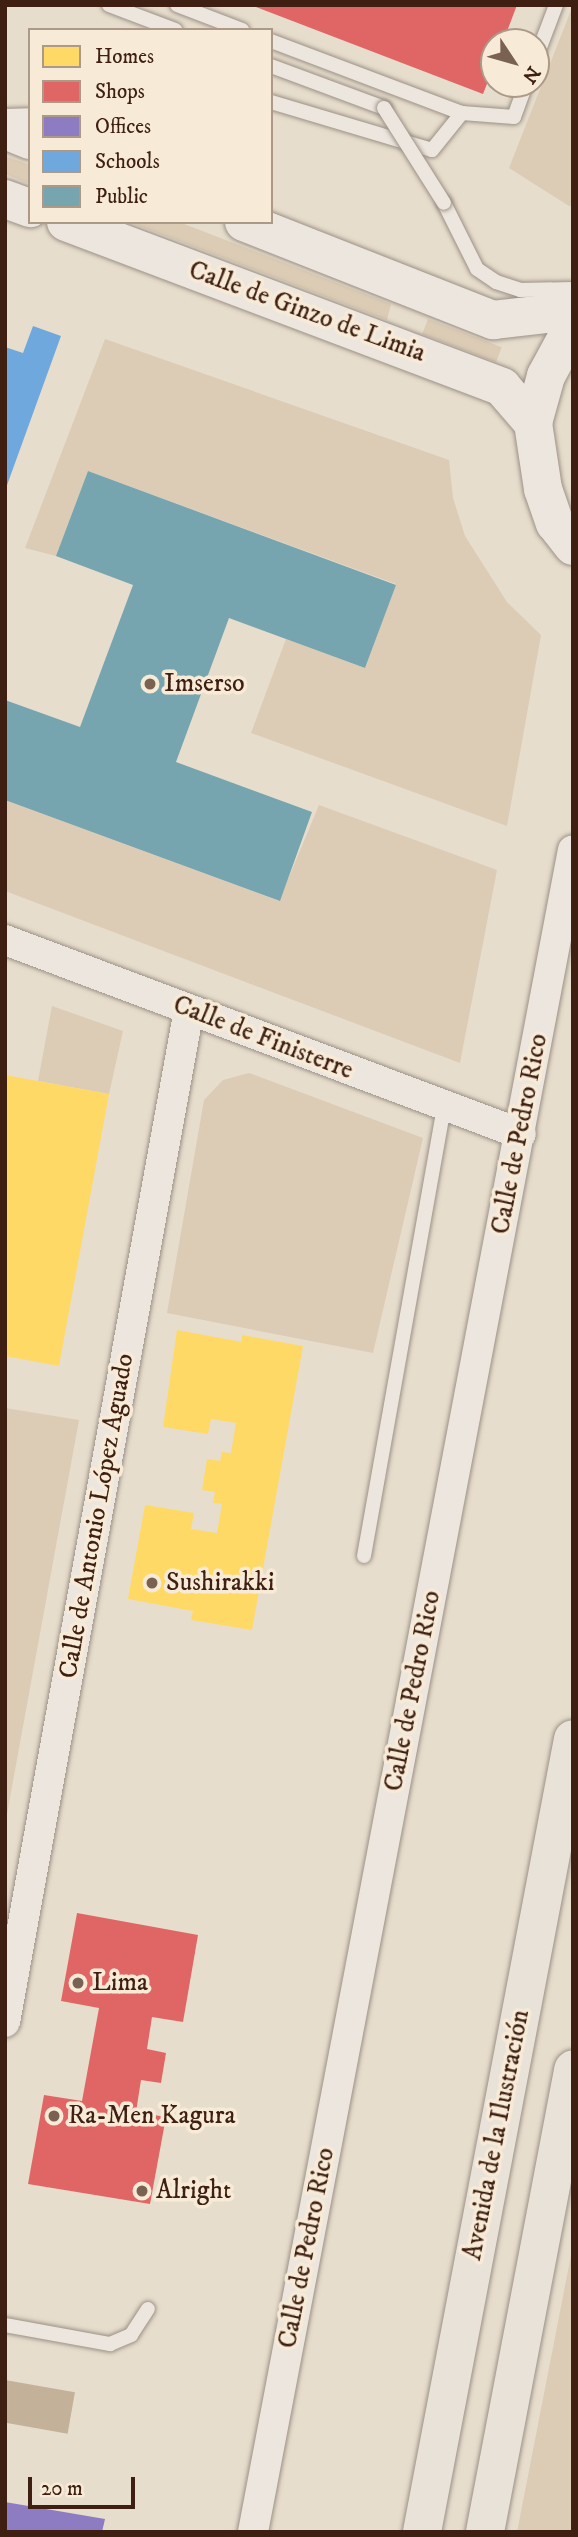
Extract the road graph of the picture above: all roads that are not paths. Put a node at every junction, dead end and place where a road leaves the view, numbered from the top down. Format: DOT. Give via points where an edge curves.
graph roads {
  1 [pos="109,5"];
  2 [pos="177,5"];
  3 [pos="555,5"];
  4 [pos="170,28"];
  5 [pos="237,28"];
  6 [pos="547,28"];
  7 [pos="273,42"];
  8 [pos="273,67"];
  9 [pos="521,98"];
  10 [pos="273,103"];
  11 [pos="462,113"];
  12 [pos="5,116"];
  13 [pos="28,116"];
  14 [pos="5,130"];
  15 [pos="28,138"];
  16 [pos="5,199"];
  17 [pos="28,207"];
  18 [pos="71,224"];
  19 [pos="249,224"];
  20 [pos="573,289"];
  21 [pos="573,311"];
  22 [pos="573,326"];
  23 [pos="533,423"];
  24 [pos="573,546"];
  25 [pos="573,850"];
  26 [pos="5,940"];
  27 [pos="189,1010"];
  28 [pos="443,1106"];
  29 [pos="521,1135"];
  30 [pos="364,1556"];
  31 [pos="573,1739"];
  32 [pos="5,2022"];
  33 [pos="573,2069"];
  34 [pos="148,2309"];
  35 [pos="5,2325"];
  36 [pos="253,2532"];
  37 [pos="422,2532"];
  38 [pos="485,2532"];
  1 -- 4 [label="lane"];
  2 -- 5 [label="lane"];
  3 -- 6 [label="lane"];
  7 -- 11 [label="lane"];
  8 -- 20 [label="lane, bridge" via="384,108 444,203 477,269 520,290"];
  9 -- 11 [label="lane" via="514,117"];
  10 -- 11 [label="lane" via="432,150"];
  12 -- 13 [label="lane"];
  14 -- 15 [label="main road"];
  16 -- 17 [label="main road"];
  18 -- 23 [label="main road, Calle de Ginzo de Limia" via="502,387"];
  19 -- 21 [label="main road" via="493,320"];
  22 -- 23 [label="main road" via="546,376"];
  23 -- 24 [label="main road" via="543,489 555,523"];
  25 -- 29 [label="street, Calle de Pedro Rico"];
  26 -- 27 [label="street, Calle de Finisterre"];
  27 -- 28 [label="street, Calle de Finisterre"];
  27 -- 32 [label="street, Calle de Antonio López Aguado"];
  28 -- 29 [label="street, Calle de Finisterre"];
  28 -- 30 [label="lane"];
  29 -- 36 [label="street, Calle de Pedro Rico"];
  31 -- 37 [label="highway, Avenida de la Ilustración"];
  33 -- 38 [label="highway"];
  34 -- 35 [label="lane" via="131,2335 110,2344"];
}
